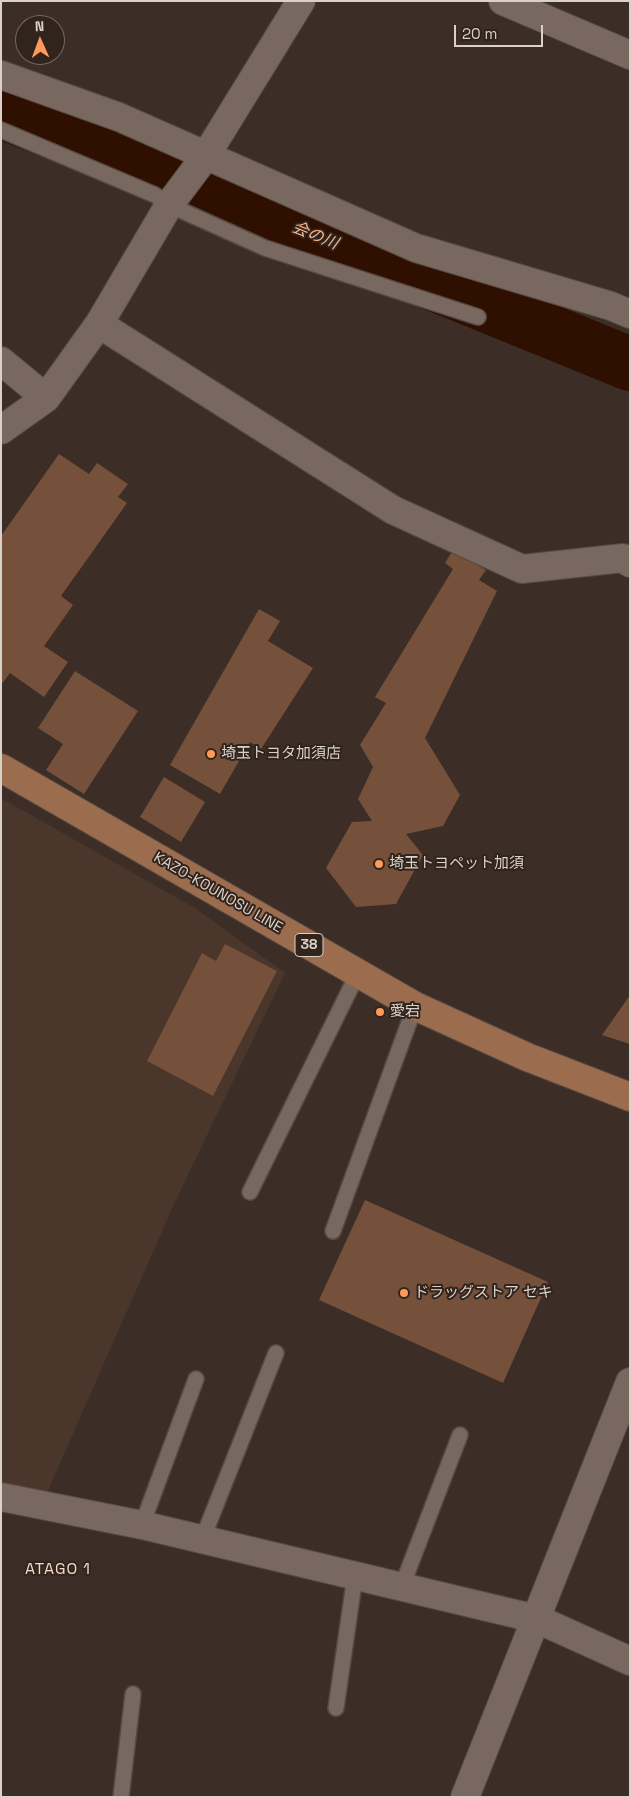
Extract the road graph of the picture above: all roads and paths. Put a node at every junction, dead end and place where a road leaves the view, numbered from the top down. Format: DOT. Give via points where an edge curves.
graph roads {
  1 [pos="300,1"];
  2 [pos="503,1"];
  3 [pos="630,55"];
  4 [pos="1,75"];
  5 [pos="1,130"];
  6 [pos="201,162"];
  7 [pos="173,200"];
  8 [pos="630,314"];
  9 [pos="478,317"];
  10 [pos="99,324"];
  11 [pos="1,361"];
  12 [pos="46,398"];
  13 [pos="1,430"];
  14 [pos="630,563"];
  15 [pos="1,768"];
  16 [pos="358,973"];
  17 [pos="415,1006"];
  18 [pos="630,1098"];
  19 [pos="250,1192"];
  20 [pos="333,1230"];
  21 [pos="276,1353"];
  22 [pos="196,1379"];
  23 [pos="630,1382"];
  24 [pos="460,1435"];
  25 [pos="1,1496"];
  26 [pos="142,1525"];
  27 [pos="204,1540"];
  28 [pos="355,1576"];
  29 [pos="402,1586"];
  30 [pos="537,1619"];
  31 [pos="630,1661"];
  32 [pos="133,1694"];
  33 [pos="336,1708"];
  34 [pos="121,1797"];
  35 [pos="465,1797"];
  1 -- 6 [label="street"];
  2 -- 3 [label="street"];
  4 -- 6 [label="street" via="119,117"];
  5 -- 7 [label="lane"];
  6 -- 7 [label="street"];
  6 -- 8 [label="street" via="416,248"];
  7 -- 9 [label="lane" via="265,248"];
  7 -- 10 [label="street"];
  10 -- 12 [label="street"];
  10 -- 14 [label="street" via="393,510 522,569 623,558"];
  11 -- 12 [label="street"];
  12 -- 13 [label="street"];
  15 -- 16 [label="main road, KAZO-KOUNOSU LINE / 38"];
  16 -- 17 [label="main road, KAZO-KOUNOSU LINE / 38"];
  16 -- 19 [label="lane"];
  17 -- 18 [label="main road, KAZO-KOUNOSU LINE / 38" via="527,1057"];
  17 -- 20 [label="lane"];
  21 -- 27 [label="lane"];
  22 -- 26 [label="lane"];
  23 -- 30 [label="street"];
  24 -- 29 [label="lane"];
  25 -- 26 [label="street"];
  26 -- 27 [label="street"];
  27 -- 28 [label="street"];
  28 -- 29 [label="street"];
  28 -- 33 [label="lane"];
  29 -- 30 [label="street"];
  30 -- 31 [label="street"];
  30 -- 35 [label="street"];
  32 -- 34 [label="lane"];
}
